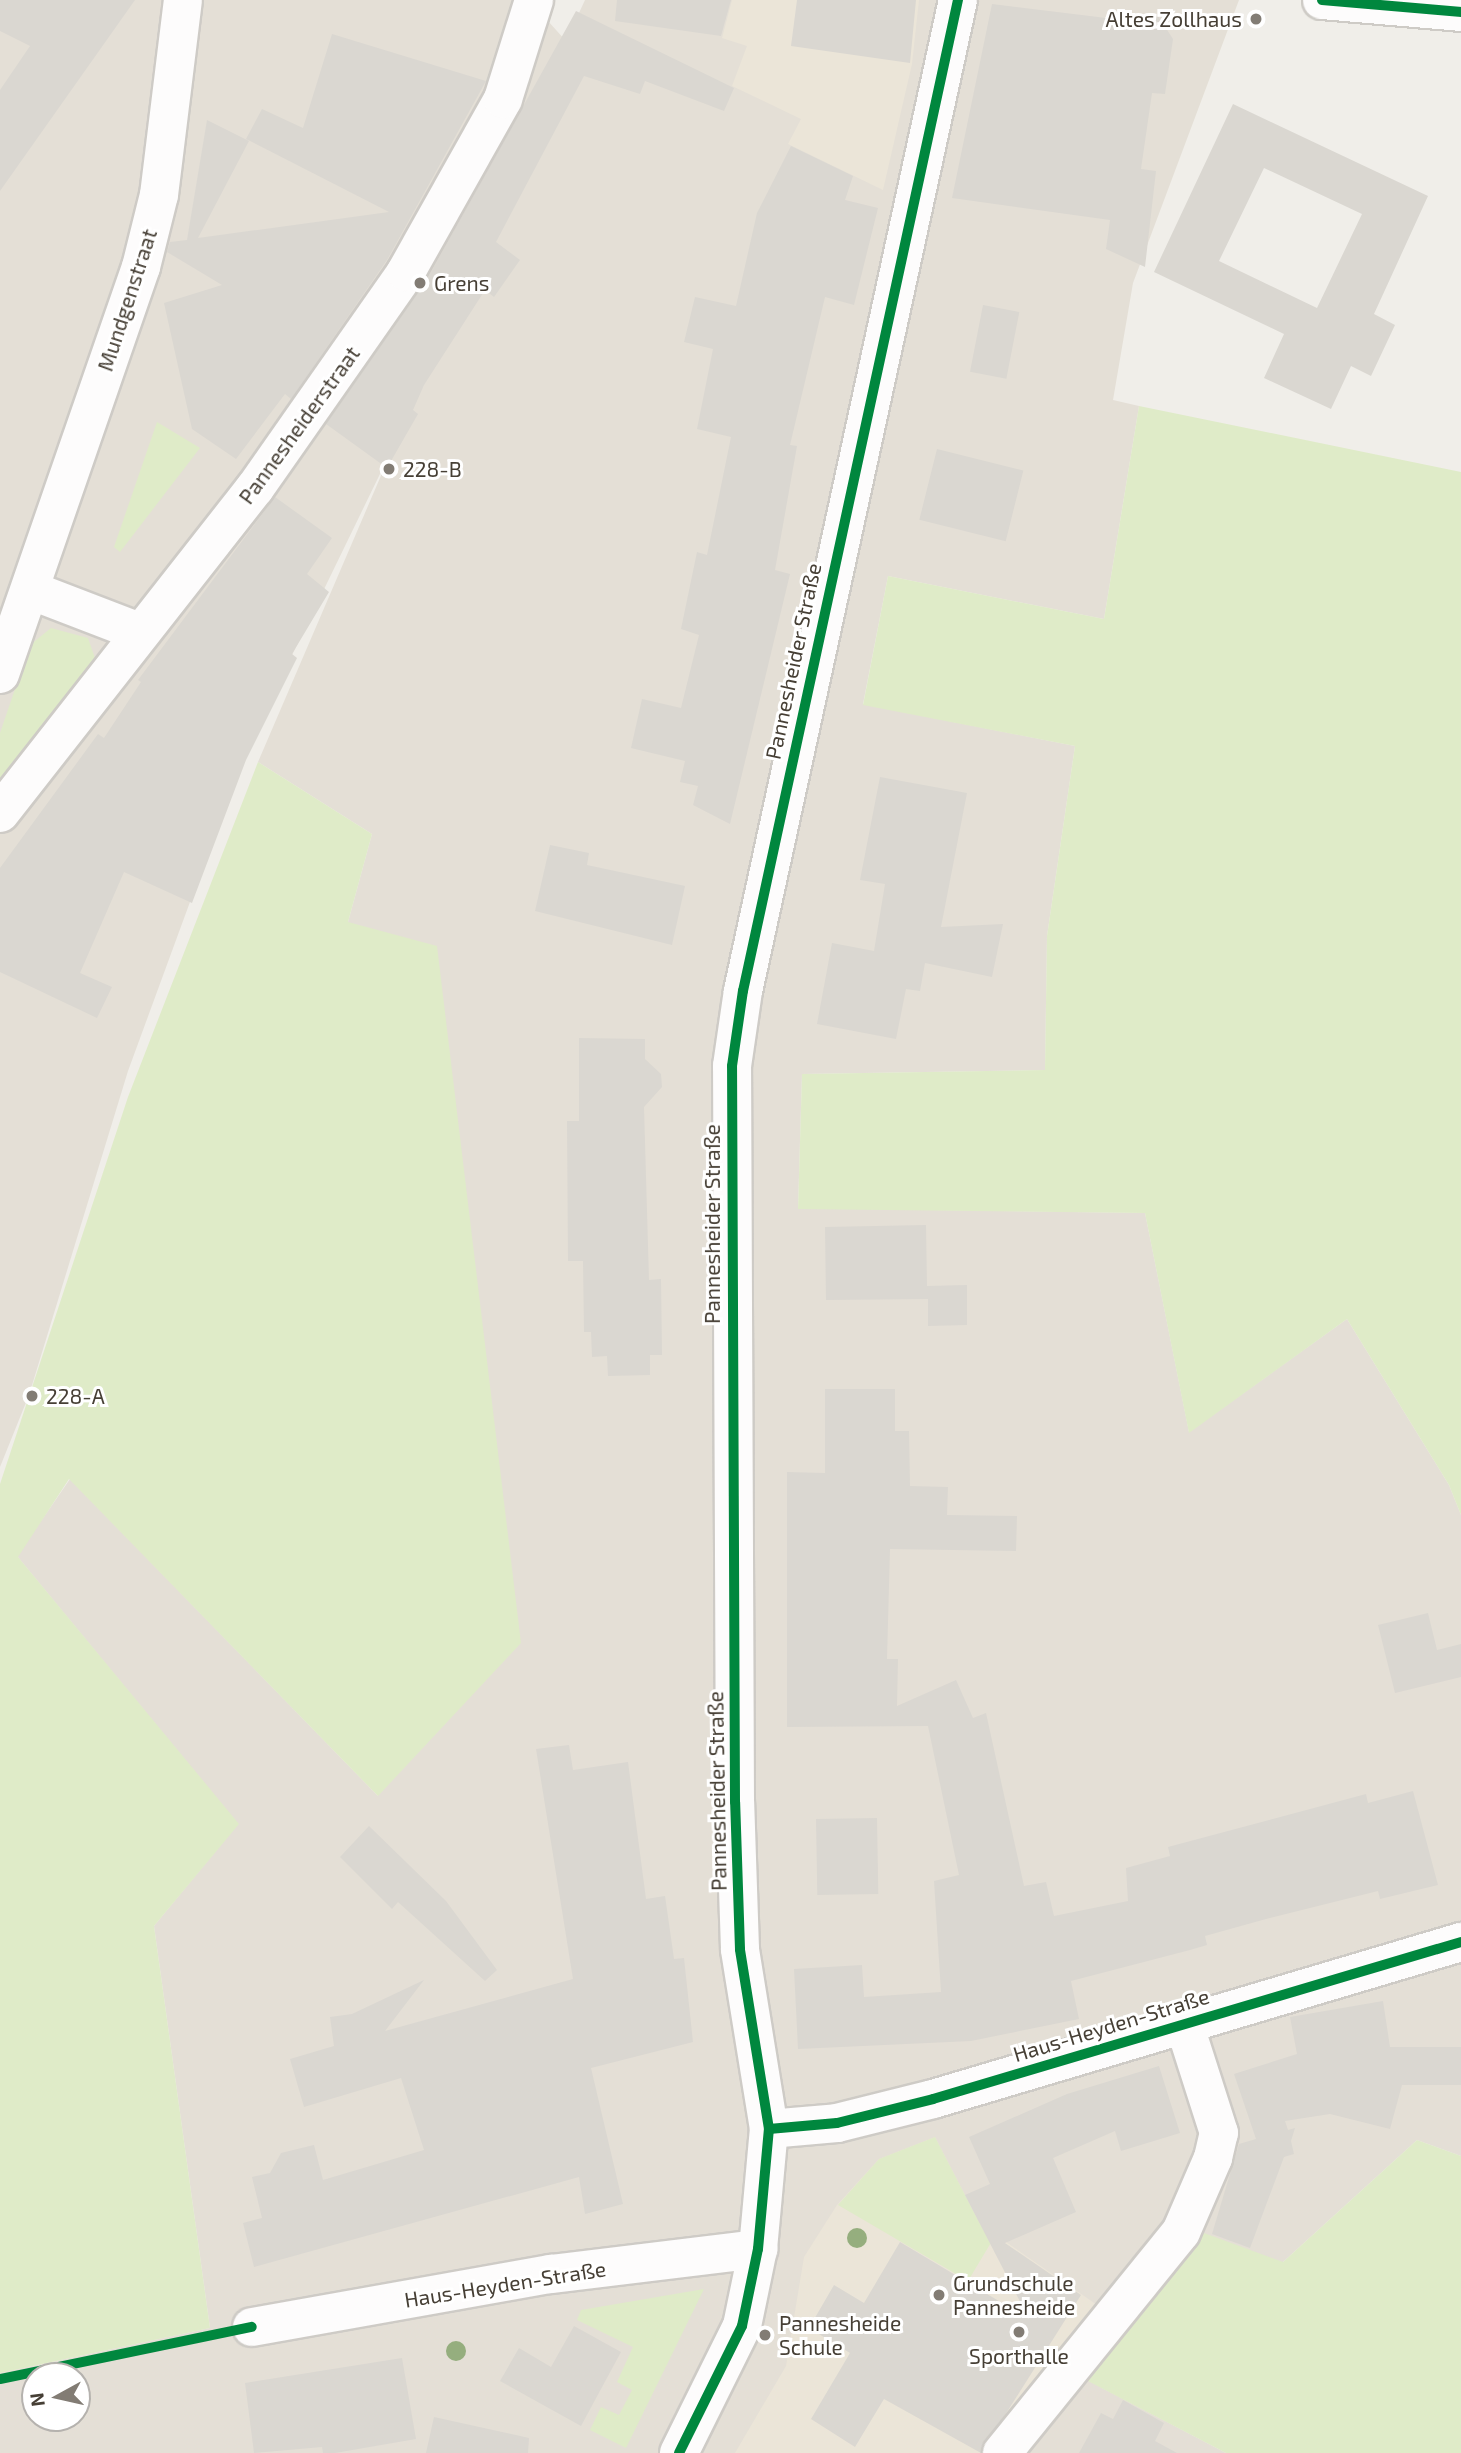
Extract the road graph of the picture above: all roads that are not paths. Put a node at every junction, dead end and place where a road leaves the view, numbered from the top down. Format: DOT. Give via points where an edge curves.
graph roads {
  1 [pos="183,0"];
  2 [pos="534,0"];
  3 [pos="958,0"];
  4 [pos="1322,0"];
  5 [pos="1461,12"];
  6 [pos="30,590"];
  7 [pos="137,631"];
  8 [pos="0,674"];
  9 [pos="0,813"];
  10 [pos="1461,1942"];
  11 [pos="1184,2023"];
  12 [pos="769,2129"];
  13 [pos="758,2249"];
  14 [pos="253,2327"];
  15 [pos="679,2453"];
  16 [pos="1002,2453"];
  1 -- 6 [label="street, Mundgenstraat" via="159,195 141,267"];
  2 -- 7 [label="street, Pannesheiderstraat" via="503,99 406,272 255,488"];
  3 -- 12 [label="street, Pannesheider Straße" via="743,991 732,1066 736,1842 740,1949"];
  4 -- 5 [label="street"];
  6 -- 7 [label="street"];
  6 -- 8 [label="street, Mundgenstraat"];
  7 -- 9 [label="street, Pannesheiderstraat"];
  10 -- 11 [label="street, Haus-Heyden-Straße"];
  11 -- 12 [label="street, Haus-Heyden-Straße" via="849,2120"];
  11 -- 16 [label="street" via="1219,2133 1192,2207 1181,2232"];
  12 -- 13 [label="street, Pannesheider Straße"];
  13 -- 14 [label="street, Haus-Heyden-Straße" via="551,2274"];
  13 -- 15 [label="street, Pannesheider Straße" via="742,2326"];
}
